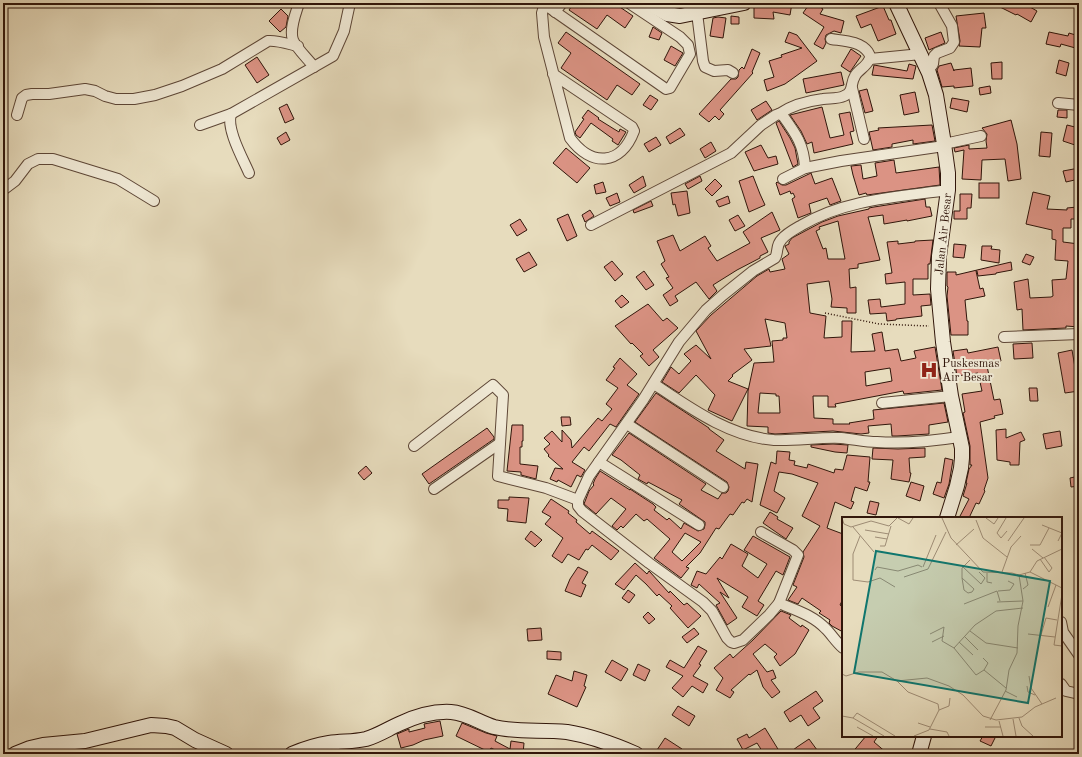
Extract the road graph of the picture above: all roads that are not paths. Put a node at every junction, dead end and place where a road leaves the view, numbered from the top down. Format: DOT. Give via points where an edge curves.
graph roads {
  1 [pos="299,3"];
  2 [pos="350,3"];
  3 [pos="562,3"];
  4 [pos="629,3"];
  5 [pos="648,3"];
  6 [pos="744,3"];
  7 [pos="896,3"];
  8 [pos="939,3"];
  9 [pos="545,4"];
  10 [pos="555,12"];
  11 [pos="697,13"];
  12 [pos="832,38"];
  13 [pos="298,46"];
  14 [pos="921,54"];
  15 [pos="870,59"];
  16 [pos="314,67"];
  17 [pos="928,71"];
  18 [pos="733,73"];
  19 [pos="553,74"];
  20 [pos="852,88"];
  21 [pos="1058,103"];
  22 [pos="1079,105"];
  23 [pos="17,114"];
  24 [pos="231,114"];
  25 [pos="779,114"];
  26 [pos="200,125"];
  27 [pos="981,136"];
  28 [pos="864,139"];
  29 [pos="944,145"];
  30 [pos="805,168"];
  31 [pos="249,173"];
  32 [pos="783,179"];
  33 [pos="3,190"];
  34 [pos="948,190"];
  35 [pos="154,201"];
  36 [pos="591,225"];
  37 [pos="1079,334"];
  38 [pos="1004,337"];
  39 [pos="654,384"];
  40 [pos="951,396"];
  41 [pos="882,403"];
  42 [pos="627,424"];
  43 [pos="959,437"];
  44 [pos="500,443"];
  45 [pos="414,446"];
  46 [pos="599,462"];
  47 [pos="724,486"];
  48 [pos="434,489"];
  49 [pos="578,500"];
  50 [pos="947,517"];
  51 [pos="699,525"];
  52 [pos="761,532"];
  53 [pos="779,603"];
  54 [pos="1062,627"];
  55 [pos="842,647"];
  56 [pos="1079,655"];
  57 [pos="1062,685"];
  58 [pos="1079,694"];
  59 [pos="924,737"];
  60 [pos="15,754"];
  61 [pos="226,754"];
  62 [pos="292,754"];
  63 [pos="636,754"];
  64 [pos="919,754"];
  1 -- 13 [label="street" via="292,35"];
  2 -- 16 [label="street" via="344,31 333,56"];
  3 -- 10 [label="street"];
  4 -- 10 [label="street" via="680,37 690,50 674,85 670,88 666,89"];
  5 -- 11 [label="street" via="673,16"];
  6 -- 11 [label="street"];
  7 -- 14 [label="street, Jalan Air Besar"];
  8 -- 17 [label="street" via="952,26 954,42 950,48 934,56 933,64"];
  9 -- 10 [label="street"];
  9 -- 19 [label="street" via="542,22"];
  11 -- 18 [label="street" via="705,67 714,71 728,70"];
  12 -- 15 [label="street" via="856,43 865,48"];
  13 -- 16 [label="street"];
  13 -- 23 [label="street" via="268,41 222,69 182,86 134,99 116,99 85,89 26,95 22,98"];
  14 -- 15 [label="street"];
  14 -- 17 [label="street, Jalan Air Besar"];
  15 -- 20 [label="street" via="856,73"];
  16 -- 24 [label="street"];
  17 -- 29 [label="street, Jalan Air Besar" via="936,95"];
  19 -- 19 [label="street" via="573,142 592,157 608,159 617,154 634,131 632,126"];
  20 -- 25 [label="street" via="850,93 843,97 800,104"];
  20 -- 28 [label="street"];
  21 -- 22 [label="street"];
  24 -- 26 [label="street"];
  24 -- 31 [label="street" via="229,119 232,130"];
  25 -- 30 [label="street" via="797,134 805,156"];
  25 -- 36 [label="street" via="761,125 731,153"];
  27 -- 29 [label="street"];
  29 -- 30 [label="street"];
  29 -- 34 [label="street, Jalan Air Besar"];
  30 -- 32 [label="street"];
  33 -- 35 [label="street" via="28,164 38,159 54,159 118,179"];
  34 -- 39 [label="street" via="846,206 817,217 786,235 776,248 775,258 753,271 696,321 678,342"];
  34 -- 40 [label="street, Jalan Air Besar" via="938,256 938,289"];
  37 -- 38 [label="street"];
  39 -- 42 [label="street"];
  39 -- 43 [label="street" via="706,417 761,439 830,438 916,442"];
  40 -- 41 [label="street"];
  40 -- 43 [label="street, Jalan Air Besar"];
  42 -- 46 [label="street"];
  42 -- 47 [label="street"];
  43 -- 50 [label="street, Jalan Air Besar" via="962,448 961,468"];
  44 -- 45 [label="street" via="503,395 493,386"];
  44 -- 48 [label="street"];
  44 -- 49 [label="street" via="498,476 546,488"];
  46 -- 49 [label="street"];
  46 -- 51 [label="street"];
  49 -- 53 [label="street" via="578,506 582,511 703,602 712,611 731,642 738,643 744,640"];
  52 -- 53 [label="street" via="794,550 798,555"];
  53 -- 55 [label="street" via="803,612 817,621"];
  54 -- 56 [label="street"];
  57 -- 58 [label="street" via="1066,691"];
  59 -- 64 [label="street"];
  60 -- 61 [label="street" via="43,745 85,740 151,725 175,728"];
  62 -- 63 [label="street" via="318,745 364,739 415,718 452,712 494,727 583,735"];
}
